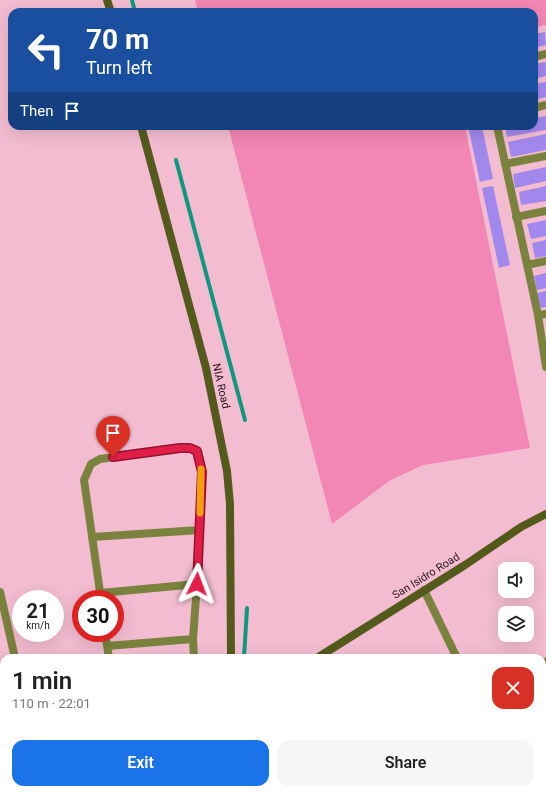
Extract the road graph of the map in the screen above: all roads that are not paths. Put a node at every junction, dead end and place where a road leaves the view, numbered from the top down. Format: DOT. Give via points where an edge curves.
graph roads {
  1 [pos="142,130"];
  2 [pos="498,130"];
  3 [pos="546,156"];
  4 [pos="505,164"];
  5 [pos="546,211"];
  6 [pos="516,216"];
  7 [pos="546,261"];
  8 [pos="527,265"];
  9 [pos="542,314"];
  10 [pos="546,367"];
  11 [pos="546,514"];
  12 [pos="200,530"];
  13 [pos="92,537"];
  14 [pos="197,584"];
  15 [pos="100,590"];
  16 [pos="424,590"];
  17 [pos="0,592"];
  18 [pos="124,593"];
  19 [pos="193,639"];
  20 [pos="106,642"];
  21 [pos="107,646"];
  22 [pos="15,654"];
  23 [pos="108,654"];
  24 [pos="194,654"];
  25 [pos="231,654"];
  26 [pos="329,654"];
  27 [pos="455,654"];
  1 -- 25 [label="street, NIA Road" via="206,368 227,471 230,504"];
  2 -- 4 [label="street"];
  3 -- 4 [label="street"];
  4 -- 6 [label="street"];
  5 -- 6 [label="street"];
  6 -- 8 [label="street"];
  7 -- 8 [label="street"];
  8 -- 9 [label="street"];
  9 -- 10 [label="street"];
  11 -- 16 [label="street, San Isidro Road" via="521,527"];
  12 -- 13 [label="street"];
  12 -- 13 [label="street" via="202,472 197,451 180,448 100,459 91,464 84,480"];
  12 -- 14 [label="street"];
  13 -- 15 [label="street"];
  14 -- 18 [label="street"];
  14 -- 19 [label="street"];
  16 -- 26 [label="street, San Isidro Road"];
  16 -- 27 [label="street"];
  17 -- 22 [label="street"];
  19 -- 21 [label="street"];
  19 -- 24 [label="street"];
  20 -- 21 [label="street"];
  21 -- 23 [label="street"];
}
